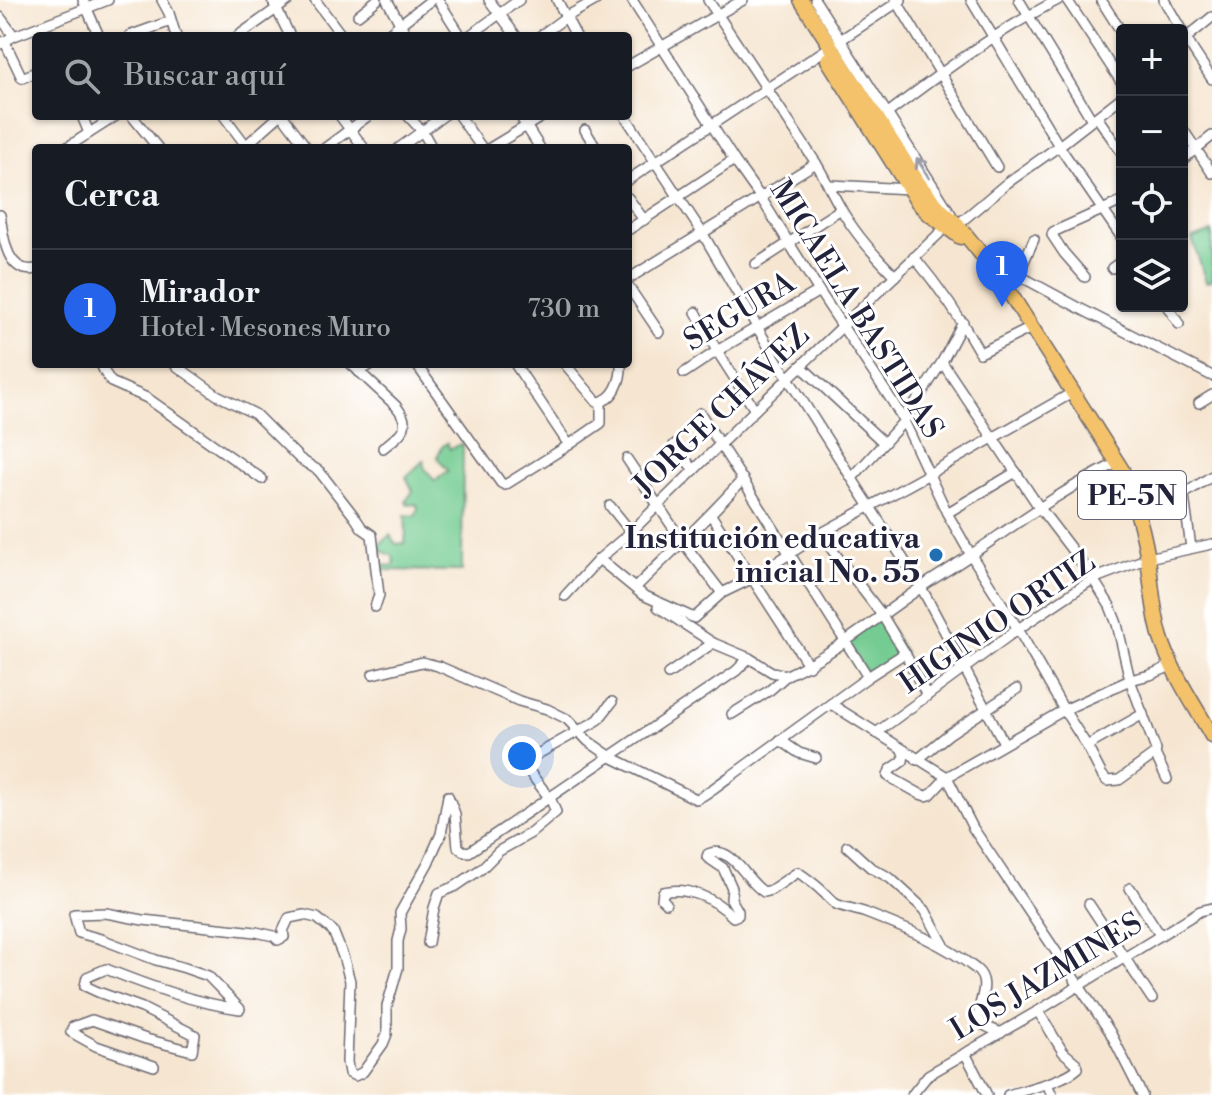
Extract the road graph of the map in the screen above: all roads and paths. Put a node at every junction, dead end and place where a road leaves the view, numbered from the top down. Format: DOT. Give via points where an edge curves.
graph roads {
  1 [pos="108,0"];
  2 [pos="162,0"];
  3 [pos="289,0"];
  4 [pos="315,0"];
  5 [pos="377,0"];
  6 [pos="387,0"];
  7 [pos="431,0"];
  8 [pos="438,0"];
  9 [pos="489,0"];
  10 [pos="557,0"];
  11 [pos="596,0"];
  12 [pos="632,0"];
  13 [pos="708,0"];
  14 [pos="743,0"];
  15 [pos="790,0"];
  16 [pos="801,0"];
  17 [pos="815,0"];
  18 [pos="971,0"];
  19 [pos="1019,0"];
  20 [pos="1058,0"];
  21 [pos="1067,0"];
  22 [pos="1101,0"];
  23 [pos="1164,0"];
  24 [pos="517,1"];
  25 [pos="898,1"];
  26 [pos="85,4"];
  27 [pos="274,5"];
  28 [pos="500,14"];
  29 [pos="716,14"];
  30 [pos="358,15"];
  31 [pos="1028,15"];
  32 [pos="0,17"];
  33 [pos="566,17"];
  34 [pos="1212,17"];
  35 [pos="171,21"];
  36 [pos="399,24"];
  37 [pos="1116,24"];
  38 [pos="1176,24"];
  39 [pos="45,25"];
  40 [pos="48,32"];
  41 [pos="97,32"];
  42 [pos="140,32"];
  43 [pos="175,32"];
  44 [pos="243,32"];
  45 [pos="288,32"];
  46 [pos="339,32"];
  47 [pos="390,32"];
  48 [pos="404,32"];
  49 [pos="458,32"];
  50 [pos="475,32"];
  51 [pos="513,32"];
  52 [pos="545,32"];
  53 [pos="574,32"];
  54 [pos="1188,36"];
  55 [pos="994,37"];
  56 [pos="7,41"];
  57 [pos="1188,44"];
  58 [pos="831,45"];
  59 [pos="661,47"];
  60 [pos="632,64"];
  61 [pos="32,74"];
  62 [pos="939,74"];
  63 [pos="1116,74"];
  64 [pos="1212,79"];
  65 [pos="766,88"];
  66 [pos="1116,102"];
  67 [pos="888,113"];
  68 [pos="1095,118"];
  69 [pos="84,120"];
  70 [pos="110,120"];
  71 [pos="135,120"];
  72 [pos="227,120"];
  73 [pos="276,120"];
  74 [pos="284,120"];
  75 [pos="343,120"];
  76 [pos="362,120"];
  77 [pos="412,120"];
  78 [pos="438,120"];
  79 [pos="462,120"];
  80 [pos="523,120"];
  81 [pos="536,120"];
  82 [pos="628,120"];
  83 [pos="527,125"];
  84 [pos="711,125"];
  85 [pos="349,129"];
  86 [pos="585,130"];
  87 [pos="423,132"];
  88 [pos="89,133"];
  89 [pos="1212,136"];
  90 [pos="1188,137"];
  91 [pos="72,144"];
  92 [pos="155,144"];
  93 [pos="244,144"];
  94 [pos="249,144"];
  95 [pos="304,144"];
  96 [pos="330,144"];
  97 [pos="361,144"];
  98 [pos="405,144"];
  99 [pos="430,144"];
  100 [pos="479,144"];
  101 [pos="496,144"];
  102 [pos="538,144"];
  103 [pos="594,144"];
  104 [pos="1116,145"];
  105 [pos="1059,146"];
  106 [pos="1196,149"];
  107 [pos="1188,155"];
  108 [pos="734,160"];
  109 [pos="655,163"];
  110 [pos="816,163"];
  111 [pos="997,167"];
  112 [pos="1212,173"];
  113 [pos="632,177"];
  114 [pos="830,185"];
  115 [pos="910,189"];
  116 [pos="678,198"];
  117 [pos="761,198"];
  118 [pos="632,204"];
  119 [pos="1116,204"];
  120 [pos="841,209"];
  121 [pos="1104,210"];
  122 [pos="0,215"];
  123 [pos="644,220"];
  124 [pos="952,227"];
  125 [pos="632,228"];
  126 [pos="1116,229"];
  127 [pos="703,234"];
  128 [pos="1034,239"];
  129 [pos="788,242"];
  130 [pos="980,250"];
  131 [pos="914,257"];
  132 [pos="756,264"];
  133 [pos="1116,265"];
  134 [pos="1112,268"];
  135 [pos="32,269"];
  136 [pos="1018,275"];
  137 [pos="895,276"];
  138 [pos="632,277"];
  139 [pos="1085,277"];
  140 [pos="819,291"];
  141 [pos="632,292"];
  142 [pos="696,312"];
  143 [pos="1171,312"];
  144 [pos="963,322"];
  145 [pos="1179,324"];
  146 [pos="842,326"];
  147 [pos="758,327"];
  148 [pos="1031,328"];
  149 [pos="659,332"];
  150 [pos="717,351"];
  151 [pos="942,362"];
  152 [pos="801,366"];
  153 [pos="103,368"];
  154 [pos="180,368"];
  155 [pos="355,368"];
  156 [pos="366,368"];
  157 [pos="419,368"];
  158 [pos="518,368"];
  159 [pos="568,368"];
  160 [pos="621,368"];
  161 [pos="359,372"];
  162 [pos="684,373"];
  163 [pos="1212,376"];
  164 [pos="789,378"];
  165 [pos="1072,393"];
  166 [pos="1212,395"];
  167 [pos="601,402"];
  168 [pos="1199,403"];
  169 [pos="755,410"];
  170 [pos="700,413"];
  171 [pos="904,421"];
  172 [pos="993,437"];
  173 [pos="884,443"];
  174 [pos="569,445"];
  175 [pos="674,445"];
  176 [pos="720,445"];
  177 [pos="383,448"];
  178 [pos="627,459"];
  179 [pos="1117,463"];
  180 [pos="694,470"];
  181 [pos="1016,472"];
  182 [pos="929,474"];
  183 [pos="1212,476"];
  184 [pos="852,478"];
  185 [pos="262,479"];
  186 [pos="743,479"];
  187 [pos="658,505"];
  188 [pos="610,506"];
  189 [pos="870,507"];
  190 [pos="1039,507"];
  191 [pos="947,513"];
  192 [pos="711,515"];
  193 [pos="631,532"];
  194 [pos="820,534"];
  195 [pos="682,541"];
  196 [pos="1212,544"];
  197 [pos="1191,548"];
  198 [pos="789,553"];
  199 [pos="971,555"];
  200 [pos="1148,558"];
  201 [pos="599,559"];
  202 [pos="751,579"];
  203 [pos="1093,579"];
  204 [pos="921,587"];
  205 [pos="639,591"];
  206 [pos="722,593"];
  207 [pos="565,596"];
  208 [pos="375,607"];
  209 [pos="882,615"];
  210 [pos="1018,629"];
  211 [pos="846,640"];
  212 [pos="713,643"];
  213 [pos="905,653"];
  214 [pos="749,658"];
  215 [pos="809,666"];
  216 [pos="1171,666"];
  217 [pos="964,669"];
  218 [pos="373,674"];
  219 [pos="668,674"];
  220 [pos="787,675"];
  221 [pos="868,677"];
  222 [pos="1130,680"];
  223 [pos="1017,689"];
  224 [pos="927,696"];
  225 [pos="612,702"];
  226 [pos="831,704"];
  227 [pos="986,710"];
  228 [pos="1064,710"];
  229 [pos="732,714"];
  230 [pos="1143,714"];
  231 [pos="579,730"];
  232 [pos="876,733"];
  233 [pos="1212,736"];
  234 [pos="780,740"];
  235 [pos="1004,743"];
  236 [pos="1087,746"];
  237 [pos="902,750"];
  238 [pos="1155,754"];
  239 [pos="611,757"];
  240 [pos="816,758"];
  241 [pos="917,760"];
  242 [pos="947,777"];
  243 [pos="1167,779"];
  244 [pos="548,797"];
  245 [pos="847,846"];
  246 [pos="1130,888"];
  247 [pos="666,903"];
  248 [pos="1089,904"];
  249 [pos="1212,908"];
  250 [pos="1160,935"];
  251 [pos="428,943"];
  252 [pos="945,947"];
  253 [pos="1125,957"];
  254 [pos="1079,984"];
  255 [pos="1152,999"];
  256 [pos="1038,1011"];
  257 [pos="1001,1033"];
  258 [pos="965,1053"];
  259 [pos="154,1066"];
  260 [pos="1047,1084"];
  261 [pos="912,1095"];
  262 [pos="987,1095"];
  263 [pos="1008,1095"];
  264 [pos="1052,1095"];
  265 [pos="1142,1095"];
  1 -- 26 [label="street"];
  2 -- 35 [label="street"];
  3 -- 27 [label="street"];
  4 -- 46 [label="street"];
  5 -- 30 [label="street"];
  6 -- 36 [label="street"];
  7 -- 36 [label="street"];
  8 -- 49 [label="street"];
  9 -- 28 [label="street"];
  10 -- 33 [label="street"];
  11 -- 33 [label="street"];
  12 -- 59 [label="street, MICAELA BASTIDAS"];
  13 -- 29 [label="street"];
  14 -- 29 [label="street"];
  15 -- 58 [label="highway, PE-5N"];
  16 -- 58 [label="highway, PE-5N"];
  17 -- 58 [label="street"];
  18 -- 55 [label="street"];
  19 -- 31 [label="street"];
  20 -- 31 [label="street"];
  21 -- 63 [label="street"];
  22 -- 37 [label="street"];
  23 -- 38 [label="street"];
  24 -- 28 [label="street"];
  25 -- 58 [label="street"];
  25 -- 62 [label="street"];
  26 -- 39 [label="street"];
  26 -- 41 [label="street"];
  27 -- 44 [label="street"];
  27 -- 45 [label="street"];
  28 -- 50 [label="street"];
  28 -- 51 [label="street"];
  29 -- 59 [label="street"];
  29 -- 65 [label="street"];
  31 -- 55 [label="street"];
  31 -- 68 [label="street"];
  32 -- 56 [label="street"];
  33 -- 52 [label="street"];
  33 -- 53 [label="street"];
  34 -- 54 [label="street"];
  35 -- 42 [label="street"];
  35 -- 43 [label="street"];
  36 -- 47 [label="street"];
  36 -- 48 [label="street"];
  39 -- 40 [label="street"];
  39 -- 56 [label="street"];
  55 -- 62 [label="street"];
  55 -- 105 [label="street"];
  56 -- 61 [label="street" via="22,78"];
  57 -- 64 [label="street"];
  58 -- 65 [label="street"];
  58 -- 67 [label="street"];
  58 -- 115 [label="highway, PE-5N"];
  58 -- 124 [label="highway, PE-5N"];
  59 -- 60 [label="street"];
  59 -- 84 [label="street, MICAELA BASTIDAS"];
  62 -- 67 [label="street"];
  62 -- 111 [label="street"];
  65 -- 84 [label="street"];
  65 -- 110 [label="street"];
  66 -- 68 [label="street, JORGE CHÁVEZ"];
  124 -- 67 [label="street, one-way"];
  68 -- 104 [label="street"];
  68 -- 105 [label="street, JORGE CHÁVEZ"];
  69 -- 88 [label="street"];
  70 -- 88 [label="street"];
  71 -- 92 [label="street"];
  72 -- 93 [label="street"];
  73 -- 94 [label="street"];
  74 -- 95 [label="street"];
  75 -- 85 [label="street"];
  76 -- 85 [label="street"];
  77 -- 87 [label="street"];
  78 -- 87 [label="street"];
  79 -- 100 [label="street"];
  80 -- 83 [label="street"];
  81 -- 83 [label="street"];
  82 -- 109 [label="street"];
  83 -- 101 [label="street"];
  83 -- 102 [label="street"];
  84 -- 108 [label="street, MICAELA BASTIDAS"];
  84 -- 109 [label="street"];
  85 -- 96 [label="street"];
  85 -- 97 [label="street"];
  86 -- 103 [label="street"];
  87 -- 98 [label="street"];
  87 -- 99 [label="street"];
  88 -- 91 [label="street"];
  89 -- 106 [label="street"];
  90 -- 106 [label="street"];
  105 -- 121 [label="street"];
  105 -- 124 [label="street, JORGE CHÁVEZ"];
  106 -- 107 [label="street"];
  106 -- 112 [label="street"];
  108 -- 116 [label="street"];
  108 -- 117 [label="street, MICAELA BASTIDAS"];
  109 -- 113 [label="street"];
  109 -- 116 [label="street"];
  110 -- 114 [label="street"];
  110 -- 117 [label="street"];
  114 -- 115 [label="street"];
  114 -- 120 [label="street"];
  115 -- 124 [label="highway, PE-5N" via="928,213"];
  116 -- 123 [label="street"];
  116 -- 127 [label="street"];
  117 -- 127 [label="street"];
  117 -- 129 [label="street, MICAELA BASTIDAS"];
  118 -- 123 [label="street"];
  119 -- 121 [label="street"];
  120 -- 129 [label="street"];
  120 -- 137 [label="street"];
  121 -- 126 [label="street"];
  121 -- 139 [label="street" via="1052,235"];
  122 -- 135 [label="street" via="3,244 15,263"];
  123 -- 125 [label="street"];
  124 -- 130 [label="highway, PE-5N"];
  124 -- 131 [label="street, JORGE CHÁVEZ"];
  127 -- 138 [label="street"];
  127 -- 147 [label="street"];
  128 -- 136 [label="street"];
  129 -- 132 [label="street"];
  129 -- 140 [label="street, MICAELA BASTIDAS"];
  130 -- 136 [label="street"];
  130 -- 148 [label="highway, PE-5N"];
  131 -- 137 [label="street, JORGE CHÁVEZ"];
  131 -- 144 [label="street"];
  133 -- 134 [label="street"];
  136 -- 163 [label="street"];
  137 -- 146 [label="street, JORGE CHÁVEZ"];
  140 -- 146 [label="street, MICAELA BASTIDAS"];
  140 -- 147 [label="street, SEGURA"];
  141 -- 149 [label="street"];
  142 -- 150 [label="street"];
  143 -- 145 [label="street"];
  144 -- 148 [label="street" via="980,353"];
  144 -- 151 [label="street"];
  146 -- 152 [label="street, JORGE CHÁVEZ"];
  146 -- 171 [label="street, MICAELA BASTIDAS"];
  147 -- 150 [label="street, SEGURA"];
  147 -- 164 [label="street"];
  148 -- 165 [label="highway, PE-5N"];
  150 -- 162 [label="street, SEGURA"];
  150 -- 169 [label="street"];
  151 -- 171 [label="street"];
  151 -- 172 [label="street"];
  152 -- 164 [label="street, JORGE CHÁVEZ"];
  152 -- 173 [label="street"];
  153 -- 185 [label="street" via="111,382 147,398"];
  154 -- 208 [label="street" via="255,414 319,471 372,535 379,595"];
  155 -- 161 [label="street"];
  156 -- 161 [label="street"];
  157 -- 174 [label="street" via="501,483"];
  158 -- 174 [label="street"];
  159 -- 167 [label="street"];
  160 -- 167 [label="street" via="618,386"];
  161 -- 177 [label="street" via="400,409 406,425"];
  164 -- 169 [label="street, JORGE CHÁVEZ"];
  164 -- 184 [label="street"];
  165 -- 172 [label="street"];
  165 -- 179 [label="highway, PE-5N"];
  166 -- 168 [label="street"];
  167 -- 174 [label="street" via="601,423"];
  169 -- 176 [label="street, JORGE CHÁVEZ"];
  170 -- 176 [label="street"];
  171 -- 173 [label="street"];
  171 -- 182 [label="street, MICAELA BASTIDAS"];
  172 -- 181 [label="street"];
  172 -- 182 [label="street"];
  173 -- 184 [label="street"];
  175 -- 180 [label="street"];
  176 -- 180 [label="street, JORGE CHÁVEZ"];
  176 -- 186 [label="street"];
  178 -- 187 [label="street"];
  179 -- 190 [label="street"];
  179 -- 200 [label="highway, PE-5N" via="1134,502"];
  180 -- 187 [label="street, JORGE CHÁVEZ"];
  181 -- 190 [label="street"];
  181 -- 191 [label="street"];
  182 -- 189 [label="street"];
  182 -- 191 [label="street, MICAELA BASTIDAS"];
  183 -- 197 [label="street" via="1184,496"];
  184 -- 189 [label="street"];
  186 -- 192 [label="street"];
  186 -- 198 [label="street"];
  187 -- 193 [label="street, JORGE CHÁVEZ"];
  187 -- 195 [label="street"];
  188 -- 193 [label="street"];
  189 -- 194 [label="street"];
  189 -- 204 [label="street"];
  190 -- 199 [label="street"];
  190 -- 203 [label="street"];
  191 -- 199 [label="street, MICAELA BASTIDAS"];
  192 -- 195 [label="street"];
  192 -- 202 [label="street"];
  193 -- 201 [label="street, JORGE CHÁVEZ"];
  194 -- 198 [label="street"];
  194 -- 209 [label="street"];
  195 -- 205 [label="street"];
  195 -- 206 [label="street"];
  196 -- 197 [label="street, HIGINIO ORTIZ"];
  197 -- 200 [label="street, HIGINIO ORTIZ"];
  198 -- 202 [label="street"];
  198 -- 211 [label="street"];
  199 -- 204 [label="street"];
  199 -- 210 [label="street, MICAELA BASTIDAS"];
  200 -- 203 [label="street, HIGINIO ORTIZ"];
  200 -- 216 [label="highway, PE-5N" via="1156,620"];
  201 -- 205 [label="street"];
  201 -- 207 [label="street, JORGE CHÁVEZ"];
  202 -- 206 [label="street"];
  202 -- 215 [label="street"];
  203 -- 210 [label="street, HIGINIO ORTIZ"];
  203 -- 222 [label="street" via="1117,624"];
  204 -- 209 [label="street"];
  204 -- 217 [label="street"];
  205 -- 206 [label="street" via="694,618"];
  205 -- 212 [label="street"];
  209 -- 211 [label="street"];
  209 -- 213 [label="street"];
  210 -- 217 [label="street, HIGINIO ORTIZ"];
  210 -- 228 [label="street, MICAELA BASTIDAS"];
  211 -- 215 [label="street"];
  211 -- 221 [label="street"];
  212 -- 214 [label="street"];
  212 -- 219 [label="street"];
  213 -- 221 [label="street"];
  213 -- 224 [label="street"];
  214 -- 220 [label="street"];
  214 -- 239 [label="street"];
  215 -- 220 [label="street"];
  216 -- 222 [label="street"];
  216 -- 233 [label="highway, PE-5N"];
  217 -- 224 [label="street, HIGINIO ORTIZ"];
  217 -- 227 [label="street"];
  218 -- 231 [label="street" via="422,662 438,666 547,709"];
  220 -- 229 [label="street"];
  221 -- 226 [label="street"];
  222 -- 228 [label="street"];
  222 -- 230 [label="street"];
  223 -- 227 [label="street"];
  224 -- 232 [label="street, HIGINIO ORTIZ"];
  225 -- 231 [label="street" via="598,720"];
  226 -- 232 [label="street"];
  226 -- 234 [label="street"];
  227 -- 235 [label="street"];
  227 -- 241 [label="street"];
  228 -- 235 [label="street"];
  228 -- 236 [label="street, MICAELA BASTIDAS"];
  230 -- 236 [label="street"];
  230 -- 238 [label="street"];
  231 -- 239 [label="street"];
  231 -- 244 [label="street" via="529,759 528,770"];
  232 -- 237 [label="street"];
  234 -- 239 [label="street" via="696,799"];
  234 -- 240 [label="street"];
  235 -- 242 [label="street"];
  236 -- 238 [label="street, MICAELA BASTIDAS" via="1107,781 1119,780"];
  237 -- 241 [label="street"];
  237 -- 242 [label="street" via="904,758 890,770 891,778 926,796"];
  238 -- 243 [label="street"];
  239 -- 244 [label="street"];
  241 -- 242 [label="street"];
  242 -- 254 [label="street" via="973,828"];
  244 -- 251 [label="street" via="556,812 481,869 439,893"];
  244 -- 259 [label="street" via="465,852 458,847 448,796 441,834 400,913 387,1034 355,1076 347,1062 350,981 333,931 317,918 289,918 284,937 278,940 256,932 106,913 74,914 79,933 208,976 240,1009 212,1006 106,969 87,977 85,986 195,1035 192,1051 92,1020 73,1027 71,1032 96,1046"];
  245 -- 252 [label="street" via="925,910"];
  246 -- 250 [label="street"];
  247 -- 252 [label="street" via="663,892 696,894 733,917 738,915 723,868 707,857 717,852 764,892 798,872 835,903"];
  248 -- 253 [label="street"];
  249 -- 250 [label="street, LOS JAZMINES"];
  250 -- 253 [label="street, LOS JAZMINES"];
  252 -- 257 [label="street" via="981,974 984,991 978,1019"];
  253 -- 254 [label="street, LOS JAZMINES"];
  253 -- 255 [label="street"];
  254 -- 256 [label="street, LOS JAZMINES"];
  254 -- 265 [label="street"];
  256 -- 257 [label="street, LOS JAZMINES"];
  256 -- 260 [label="street" via="1078,1068"];
  257 -- 258 [label="street, LOS JAZMINES"];
  258 -- 261 [label="street, LOS JAZMINES" via="928,1075"];
  258 -- 262 [label="street"];
  260 -- 263 [label="street"];
  260 -- 264 [label="street"];
}
